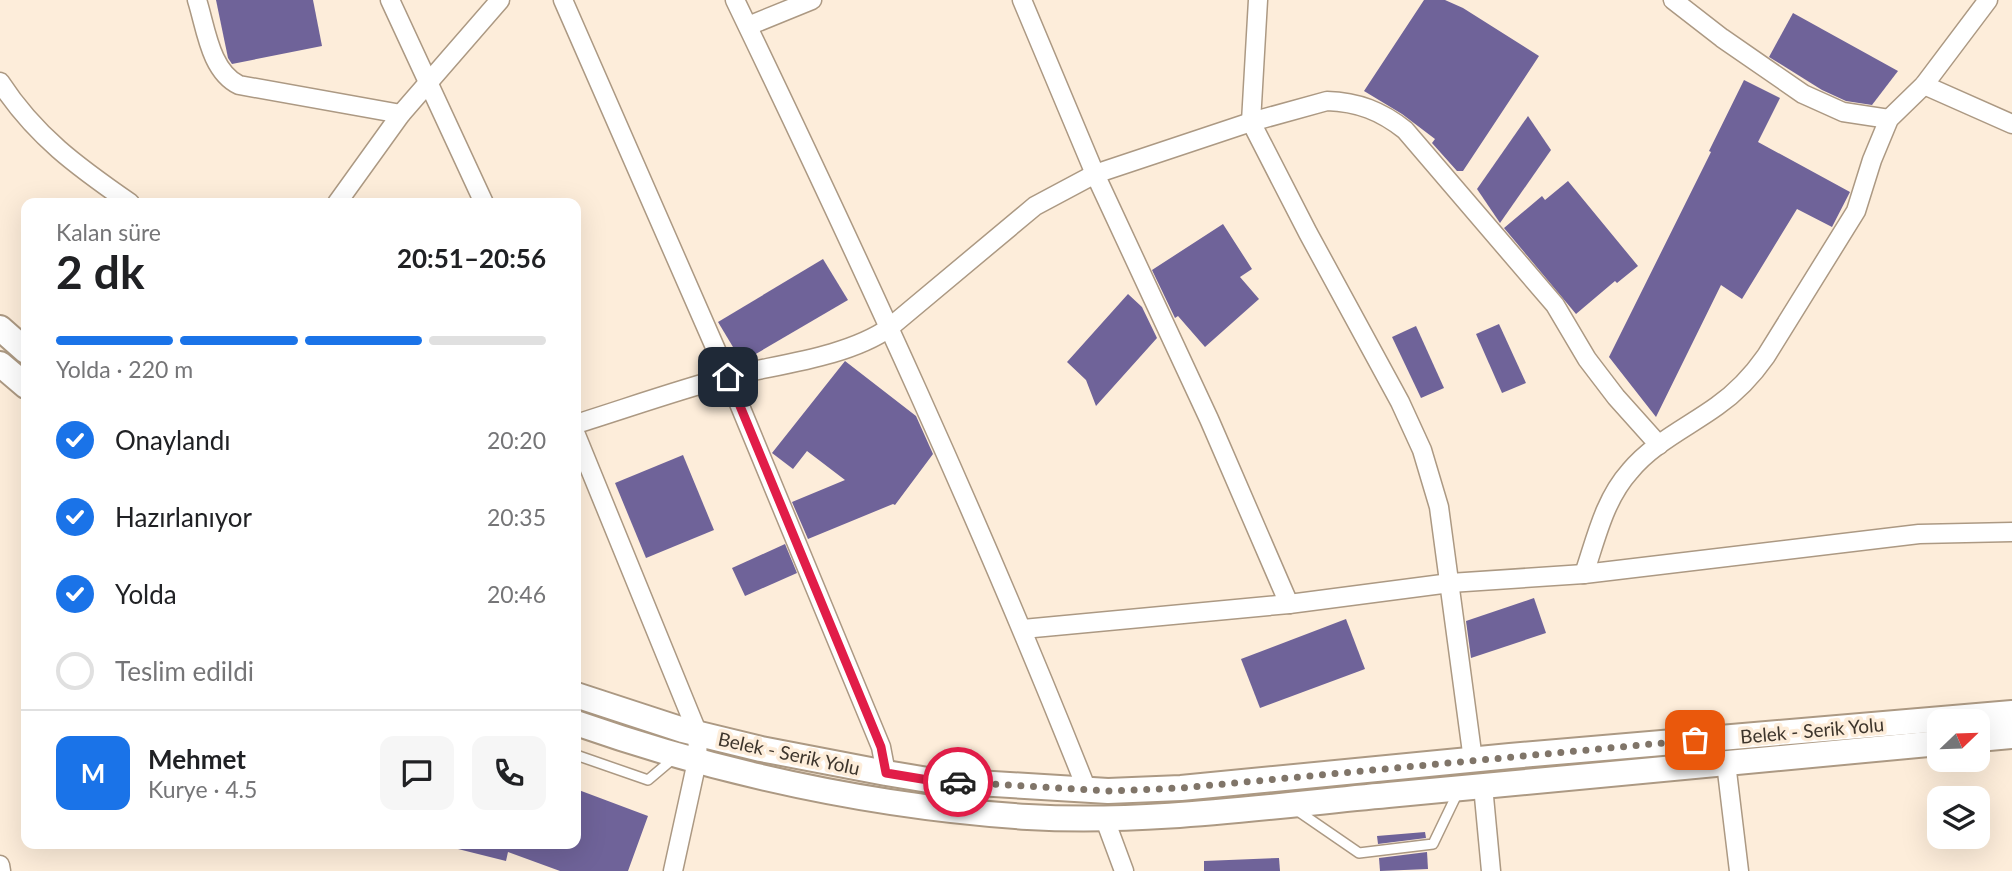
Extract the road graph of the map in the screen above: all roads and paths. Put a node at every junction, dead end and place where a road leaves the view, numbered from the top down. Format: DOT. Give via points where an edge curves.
graph roads {
  1 [pos="197,0"];
  2 [pos="390,0"];
  3 [pos="500,0"];
  4 [pos="563,0"];
  5 [pos="735,0"];
  6 [pos="811,0"];
  7 [pos="1022,0"];
  8 [pos="1258,0"];
  9 [pos="1674,0"];
  10 [pos="1988,0"];
  11 [pos="748,26"];
  12 [pos="0,82"];
  13 [pos="429,83"];
  14 [pos="1924,85"];
  15 [pos="401,114"];
  16 [pos="1889,119"];
  17 [pos="1251,122"];
  18 [pos="2012,124"];
  19 [pos="1096,174"];
  20 [pos="123,198"];
  21 [pos="341,198"];
  22 [pos="483,198"];
  23 [pos="0,328"];
  24 [pos="890,328"];
  25 [pos="21,347"];
  26 [pos="0,364"];
  27 [pos="728,377"];
  28 [pos="21,382"];
  29 [pos="581,422"];
  30 [pos="1659,445"];
  31 [pos="581,447"];
  32 [pos="2012,532"];
  33 [pos="1584,574"];
  34 [pos="1450,583"];
  35 [pos="1289,604"];
  36 [pos="1023,629"];
  37 [pos="581,697"];
  38 [pos="2012,713"];
  39 [pos="581,725"];
  40 [pos="698,734"];
  41 [pos="2012,736"];
  42 [pos="1990,738"];
  43 [pos="1927,744"];
  44 [pos="581,757"];
  45 [pos="687,758"];
  46 [pos="1473,760"];
  47 [pos="1726,763"];
  48 [pos="886,773"];
  49 [pos="1472,787"];
  50 [pos="1087,790"];
  51 [pos="1288,804"];
  52 [pos="1104,817"];
  53 [pos="0,865"];
  54 [pos="1,871"];
  55 [pos="673,871"];
  56 [pos="1124,871"];
  57 [pos="1491,871"];
  58 [pos="1739,871"];
  1 -- 15 [label="street" via="217,65 232,82"];
  2 -- 13 [label="street"];
  3 -- 13 [label="street"];
  4 -- 27 [label="street"];
  5 -- 11 [label="street"];
  6 -- 11 [label="street"];
  7 -- 19 [label="street"];
  8 -- 17 [label="street"];
  9 -- 16 [label="street" via="1810,98 1843,112"];
  10 -- 14 [label="street"];
  11 -- 24 [label="street"];
  12 -- 20 [label="street" via="24,116 60,153"];
  13 -- 15 [label="street"];
  13 -- 22 [label="street"];
  14 -- 16 [label="street"];
  14 -- 18 [label="street"];
  15 -- 21 [label="street"];
  16 -- 30 [label="street" via="1856,211 1766,356 1738,390"];
  17 -- 19 [label="street"];
  17 -- 30 [label="street" via="1327,101 1372,109 1405,130 1555,305 1587,359"];
  17 -- 34 [label="street" via="1412,425 1437,497"];
  19 -- 24 [label="street" via="1035,206"];
  19 -- 35 [label="street"];
  23 -- 25 [label="main road"];
  24 -- 27 [label="street" via="859,345"];
  24 -- 36 [label="street"];
  26 -- 28 [label="main road"];
  27 -- 29 [label="street"];
  27 -- 48 [label="street" via="881,747"];
  30 -- 33 [label="street" via="1615,490"];
  31 -- 40 [label="street"];
  32 -- 33 [label="street" via="1919,534"];
  33 -- 34 [label="street"];
  34 -- 35 [label="street"];
  34 -- 46 [label="street"];
  35 -- 36 [label="street"];
  36 -- 50 [label="street"];
  37 -- 40 [label="main road, Belek - Serik Yolu"];
  38 -- 46 [label="main road, Belek - Serik Yolu"];
  39 -- 45 [label="main road, Belek - Serik Yolu"];
  40 -- 45 [label="street"];
  40 -- 48 [label="main road, Belek - Serik Yolu"];
  41 -- 42 [label="main road"];
  43 -- 47 [label="main road, Belek - Serik Yolu"];
  44 -- 45 [label="lane" via="648,780"];
  45 -- 52 [label="main road, Belek - Serik Yolu" via="784,783 913,806 1031,817"];
  45 -- 55 [label="street"];
  46 -- 50 [label="main road, Belek - Serik Yolu" via="1181,788"];
  47 -- 49 [label="main road, Belek - Serik Yolu"];
  47 -- 58 [label="street"];
  48 -- 50 [label="main road, Belek - Serik Yolu"];
  49 -- 51 [label="main road, Belek - Serik Yolu"];
  49 -- 51 [label="lane" via="1433,844 1359,853"];
  49 -- 57 [label="street"];
  51 -- 52 [label="main road, Belek - Serik Yolu"];
  52 -- 56 [label="street"];
  53 -- 54 [label="street"];
}
